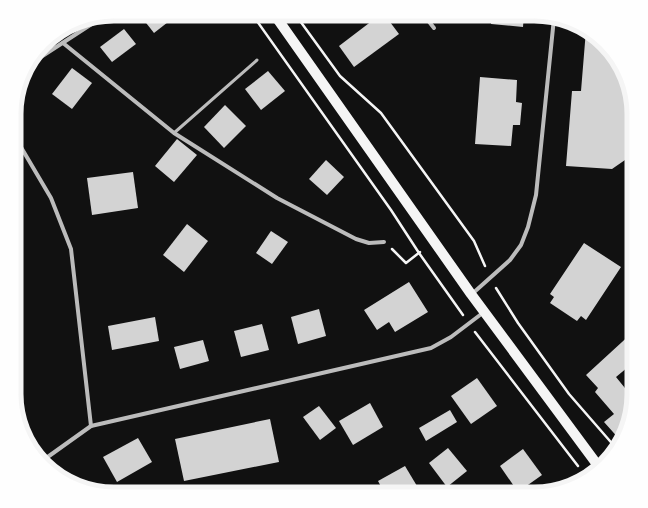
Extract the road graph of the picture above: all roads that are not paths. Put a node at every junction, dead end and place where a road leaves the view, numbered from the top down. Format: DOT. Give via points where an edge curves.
graph roads {
  1 [pos="279,21"];
  2 [pos="428,21"];
  3 [pos="553,23"];
  4 [pos="92,24"];
  5 [pos="434,28"];
  6 [pos="63,43"];
  7 [pos="39,58"];
  8 [pos="257,60"];
  9 [pos="174,132"];
  10 [pos="21,147"];
  11 [pos="384,242"];
  12 [pos="471,294"];
  13 [pos="484,312"];
  14 [pos="91,426"];
  15 [pos="47,459"];
  16 [pos="596,463"];
  1 -- 12 [label="main road"];
  2 -- 5 [label="street"];
  3 -- 12 [label="street" via="536,195 528,227 521,245 510,260"];
  4 -- 6 [label="street"];
  6 -- 7 [label="street"];
  6 -- 9 [label="street"];
  8 -- 9 [label="lane"];
  9 -- 11 [label="street" via="277,198 349,236 369,243"];
  10 -- 14 [label="street" via="51,198 71,250"];
  12 -- 13 [label="main road"];
  13 -- 14 [label="street" via="431,348"];
  13 -- 16 [label="main road"];
  14 -- 15 [label="street"];
}
